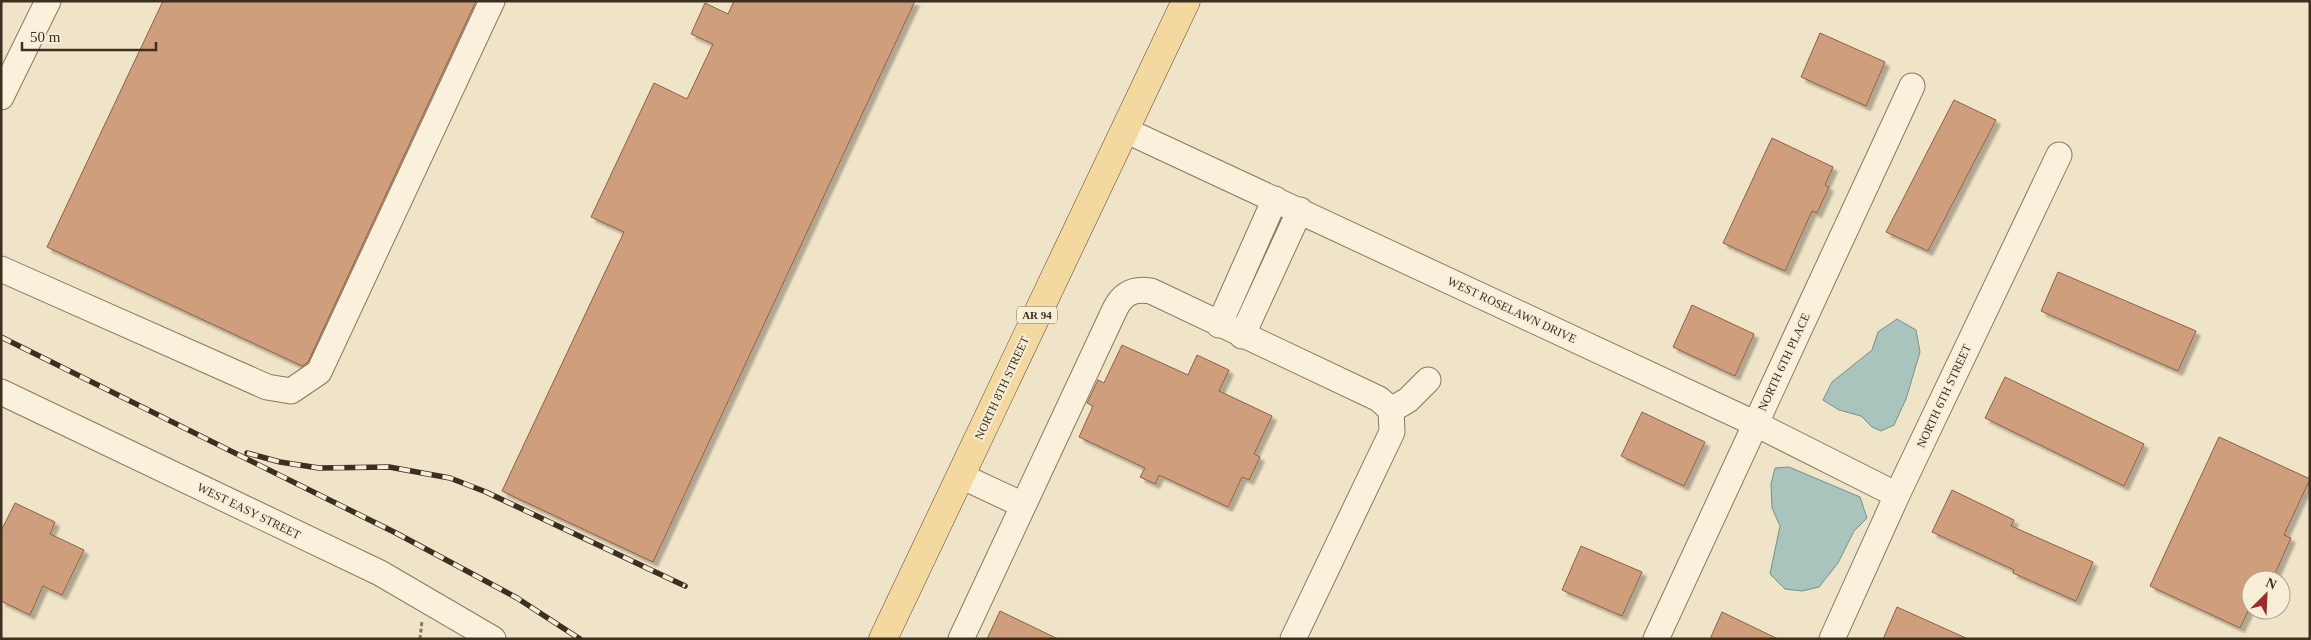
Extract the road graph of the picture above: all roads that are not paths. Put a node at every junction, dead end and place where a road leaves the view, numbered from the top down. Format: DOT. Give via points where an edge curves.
graph roads {
  1 [pos="48,1"];
  2 [pos="492,1"];
  3 [pos="1186,1"];
  4 [pos="1912,86"];
  5 [pos="1,97"];
  6 [pos="1125,130"];
  7 [pos="2059,155"];
  8 [pos="1276,199"];
  9 [pos="1300,210"];
  10 [pos="1,269"];
  11 [pos="1219,325"];
  12 [pos="1242,336"];
  13 [pos="1428,380"];
  14 [pos="1,392"];
  15 [pos="1391,410"];
  16 [pos="1756,424"];
  17 [pos="961,476"];
  18 [pos="1897,495"];
  19 [pos="1023,505"];
  20 [pos="493,639"];
  21 [pos="883,639"];
  22 [pos="961,639"];
  23 [pos="1293,639"];
  24 [pos="1656,639"];
  25 [pos="1832,639"];
  1 -- 5 [label="street"];
  2 -- 10 [label="street" via="319,372 291,391 267,387"];
  3 -- 6 [label="main road, NORTH 8TH STREET / AR 94"];
  4 -- 16 [label="street, NORTH 6TH PLACE"];
  6 -- 8 [label="street, WEST ROSELAWN DRIVE"];
  6 -- 17 [label="main road, NORTH 8TH STREET / AR 94"];
  7 -- 18 [label="street, NORTH 6TH STREET"];
  8 -- 9 [label="street, WEST ROSELAWN DRIVE"];
  8 -- 11 [label="street"];
  9 -- 12 [label="street"];
  9 -- 16 [label="street, WEST ROSELAWN DRIVE"];
  11 -- 12 [label="street"];
  11 -- 19 [label="street" via="1151,292 1133,291 1120,300"];
  12 -- 15 [label="street" via="1379,399"];
  13 -- 15 [label="street" via="1408,400"];
  14 -- 20 [label="street, WEST EASY STREET" via="380,573"];
  15 -- 23 [label="street" via="1392,432"];
  16 -- 18 [label="street, WEST ROSELAWN DRIVE"];
  16 -- 24 [label="street, NORTH 6TH PLACE"];
  17 -- 19 [label="street"];
  17 -- 21 [label="main road, NORTH 8TH STREET / AR 94"];
  18 -- 25 [label="street, NORTH 6TH STREET"];
  19 -- 22 [label="street"];
}
